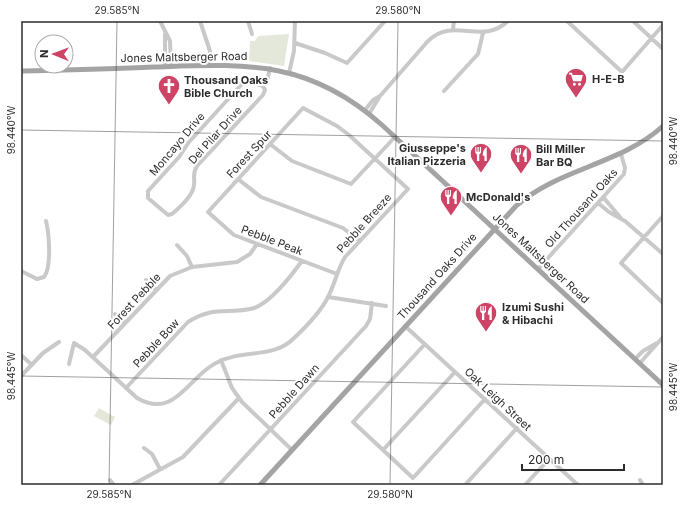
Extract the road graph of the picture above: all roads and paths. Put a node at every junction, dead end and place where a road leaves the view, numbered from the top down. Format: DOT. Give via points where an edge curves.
graph roads {
  1 [pos="160,21"];
  2 [pos="200,21"];
  3 [pos="248,21"];
  4 [pos="295,21"];
  5 [pos="385,21"];
  6 [pos="454,21"];
  7 [pos="508,21"];
  8 [pos="567,21"];
  9 [pos="632,21"];
  10 [pos="663,25"];
  11 [pos="453,30"];
  12 [pos="166,32"];
  13 [pos="483,33"];
  14 [pos="252,34"];
  15 [pos="652,39"];
  16 [pos="295,44"];
  17 [pos="663,49"];
  18 [pos="171,52"];
  19 [pos="164,53"];
  20 [pos="172,66"];
  21 [pos="208,66"];
  22 [pos="165,67"];
  23 [pos="270,68"];
  24 [pos="21,71"];
  25 [pos="289,73"];
  26 [pos="263,86"];
  27 [pos="444,91"];
  28 [pos="380,96"];
  29 [pos="364,110"];
  30 [pos="369,114"];
  31 [pos="663,126"];
  32 [pos="394,136"];
  33 [pos="270,144"];
  34 [pos="621,154"];
  35 [pos="375,158"];
  36 [pos="238,179"];
  37 [pos="603,197"];
  38 [pos="598,203"];
  39 [pos="208,212"];
  40 [pos="168,215"];
  41 [pos="663,216"];
  42 [pos="620,218"];
  43 [pos="46,221"];
  44 [pos="494,228"];
  45 [pos="645,237"];
  46 [pos="360,241"];
  47 [pos="257,244"];
  48 [pos="177,245"];
  49 [pos="663,254"];
  50 [pos="302,261"];
  51 [pos="192,266"];
  52 [pos="538,269"];
  53 [pos="21,271"];
  54 [pos="336,274"];
  55 [pos="146,280"];
  56 [pos="156,290"];
  57 [pos="328,297"];
  58 [pos="372,303"];
  59 [pos="663,303"];
  60 [pos="386,306"];
  61 [pos="115,314"];
  62 [pos="125,323"];
  63 [pos="405,326"];
  64 [pos="662,339"];
  65 [pos="59,342"];
  66 [pos="657,343"];
  67 [pos="425,344"];
  68 [pos="21,355"];
  69 [pos="93,357"];
  70 [pos="635,359"];
  71 [pos="221,360"];
  72 [pos="69,364"];
  73 [pos="640,364"];
  74 [pos="32,365"];
  75 [pos="455,372"];
  76 [pos="21,376"];
  77 [pos="663,385"];
  78 [pos="126,388"];
  79 [pos="239,398"];
  80 [pos="485,399"];
  81 [pos="516,428"];
  82 [pos="271,430"];
  83 [pos="144,448"];
  84 [pos="292,450"];
  85 [pos="383,450"];
  86 [pos="549,459"];
  87 [pos="160,469"];
  88 [pos="110,480"];
  89 [pos="640,480"];
  90 [pos="114,485"];
  91 [pos="132,485"];
  92 [pos="219,485"];
  93 [pos="260,485"];
  94 [pos="464,485"];
  95 [pos="526,485"];
  96 [pos="578,485"];
  97 [pos="643,485"];
  1 -- 12 [label="street"];
  2 -- 21 [label="street" via="210,51"];
  3 -- 14 [label="street"];
  4 -- 16 [label="street"];
  5 -- 16 [label="street" via="347,63"];
  6 -- 11 [label="street"];
  7 -- 13 [label="street" via="495,30"];
  8 -- 15 [label="street" via="622,72"];
  9 -- 15 [label="street"];
  10 -- 15 [label="street"];
  11 -- 13 [label="street"];
  11 -- 28 [label="street" via="441,32 431,39"];
  12 -- 18 [label="street"];
  12 -- 19 [label="street"];
  13 -- 27 [label="street" via="478,54"];
  15 -- 17 [label="street"];
  16 -- 25 [label="street"];
  18 -- 19 [label="street"];
  18 -- 20 [label="street"];
  19 -- 22 [label="street"];
  20 -- 21 [label="main road, Jones Maltsberger Road"];
  20 -- 22 [label="main road, Jones Maltsberger Road"];
  21 -- 23 [label="main road, Jones Maltsberger Road"];
  22 -- 24 [label="main road, Jones Maltsberger Road"];
  23 -- 25 [label="main road, Jones Maltsberger Road"];
  23 -- 26 [label="street"];
  25 -- 29 [label="main road, Jones Maltsberger Road" via="329,88"];
  26 -- 40 [label="street, Del Pilar Drive" via="263,95 197,166 193,175 194,185 191,194 174,213"];
  26 -- 40 [label="street, Moncayo Drive" via="250,81 241,85 148,191 148,198"];
  28 -- 29 [label="street"];
  28 -- 30 [label="street"];
  29 -- 30 [label="main road, Jones Maltsberger Road"];
  30 -- 32 [label="main road, Jones Maltsberger Road"];
  31 -- 34 [label="main road, Thousand Oaks Drive" via="637,146"];
  32 -- 35 [label="street"];
  32 -- 44 [label="main road, Jones Maltsberger Road"];
  33 -- 35 [label="street" via="292,161 351,184"];
  33 -- 35 [label="street, Forest Spur" via="303,108 337,126"];
  33 -- 36 [label="street, Forest Spur"];
  34 -- 37 [label="street, Old Thousand Oaks" via="624,174"];
  34 -- 44 [label="main road, Thousand Oaks Drive" via="552,181 519,203"];
  35 -- 46 [label="street, Pebble Breeze" via="408,189"];
  36 -- 39 [label="street, Forest Spur"];
  36 -- 46 [label="street" via="261,197 342,228"];
  37 -- 38 [label="street, Old Thousand Oaks"];
  37 -- 42 [label="street"];
  38 -- 42 [label="street"];
  38 -- 52 [label="street, Old Thousand Oaks"];
  39 -- 47 [label="street, Pebble Peak" via="231,233"];
  41 -- 45 [label="street"];
  42 -- 45 [label="street"];
  43 -- 53 [label="street" via="49,238 47,273 37,279"];
  44 -- 52 [label="main road, Jones Maltsberger Road"];
  44 -- 63 [label="main road, Thousand Oaks Drive"];
  45 -- 49 [label="street"];
  45 -- 59 [label="street" via="621,263"];
  46 -- 54 [label="street, Pebble Breeze" via="344,258"];
  47 -- 50 [label="street, Pebble Peak"];
  47 -- 51 [label="street, Forest Pebble" via="250,254 237,262"];
  48 -- 51 [label="street"];
  50 -- 54 [label="street, Pebble Peak"];
  50 -- 78 [label="street, Pebble Bow" via="263,304 250,308 211,311 188,322"];
  51 -- 56 [label="street, Forest Pebble" via="170,276"];
  52 -- 70 [label="main road, Jones Maltsberger Road"];
  54 -- 57 [label="street, Pebble Breeze"];
  55 -- 56 [label="street"];
  56 -- 62 [label="street, Forest Pebble"];
  57 -- 58 [label="street"];
  57 -- 71 [label="street, Pebble Breeze" via="319,311 285,346 272,351 238,354"];
  58 -- 60 [label="street"];
  58 -- 82 [label="street, Pebble Dawn" via="370,319 366,326"];
  61 -- 62 [label="street"];
  62 -- 69 [label="street, Forest Pebble"];
  63 -- 67 [label="street, Oak Leigh Street"];
  63 -- 84 [label="main road, Thousand Oaks Drive"];
  64 -- 66 [label="street"];
  65 -- 74 [label="street" via="43,353"];
  66 -- 70 [label="street"];
  66 -- 73 [label="street"];
  67 -- 75 [label="street, Oak Leigh Street"];
  67 -- 85 [label="street" via="354,422"];
  68 -- 74 [label="street"];
  69 -- 72 [label="street" via="74,343"];
  69 -- 78 [label="street"];
  70 -- 73 [label="main road, Jones Maltsberger Road"];
  71 -- 78 [label="street, Pebble Breeze" via="207,368 173,400 166,403 144,402"];
  71 -- 79 [label="street" via="232,388"];
  73 -- 77 [label="main road, Jones Maltsberger Road"];
  74 -- 76 [label="street"];
  75 -- 80 [label="street, Oak Leigh Street"];
  75 -- 85 [label="street"];
  79 -- 82 [label="street"];
  79 -- 87 [label="street" via="190,450"];
  80 -- 81 [label="street, Oak Leigh Street"];
  80 -- 85 [label="street" via="413,478"];
  81 -- 86 [label="street, Oak Leigh Street"];
  81 -- 94 [label="street"];
  82 -- 84 [label="street"];
  82 -- 92 [label="street, Pebble Dawn"];
  83 -- 87 [label="street" via="152,454"];
  84 -- 93 [label="main road, Thousand Oaks Drive"];
  86 -- 95 [label="street"];
  86 -- 96 [label="street, Oak Leigh Street"];
  87 -- 91 [label="street"];
  88 -- 90 [label="street"];
  89 -- 97 [label="street"];
}
